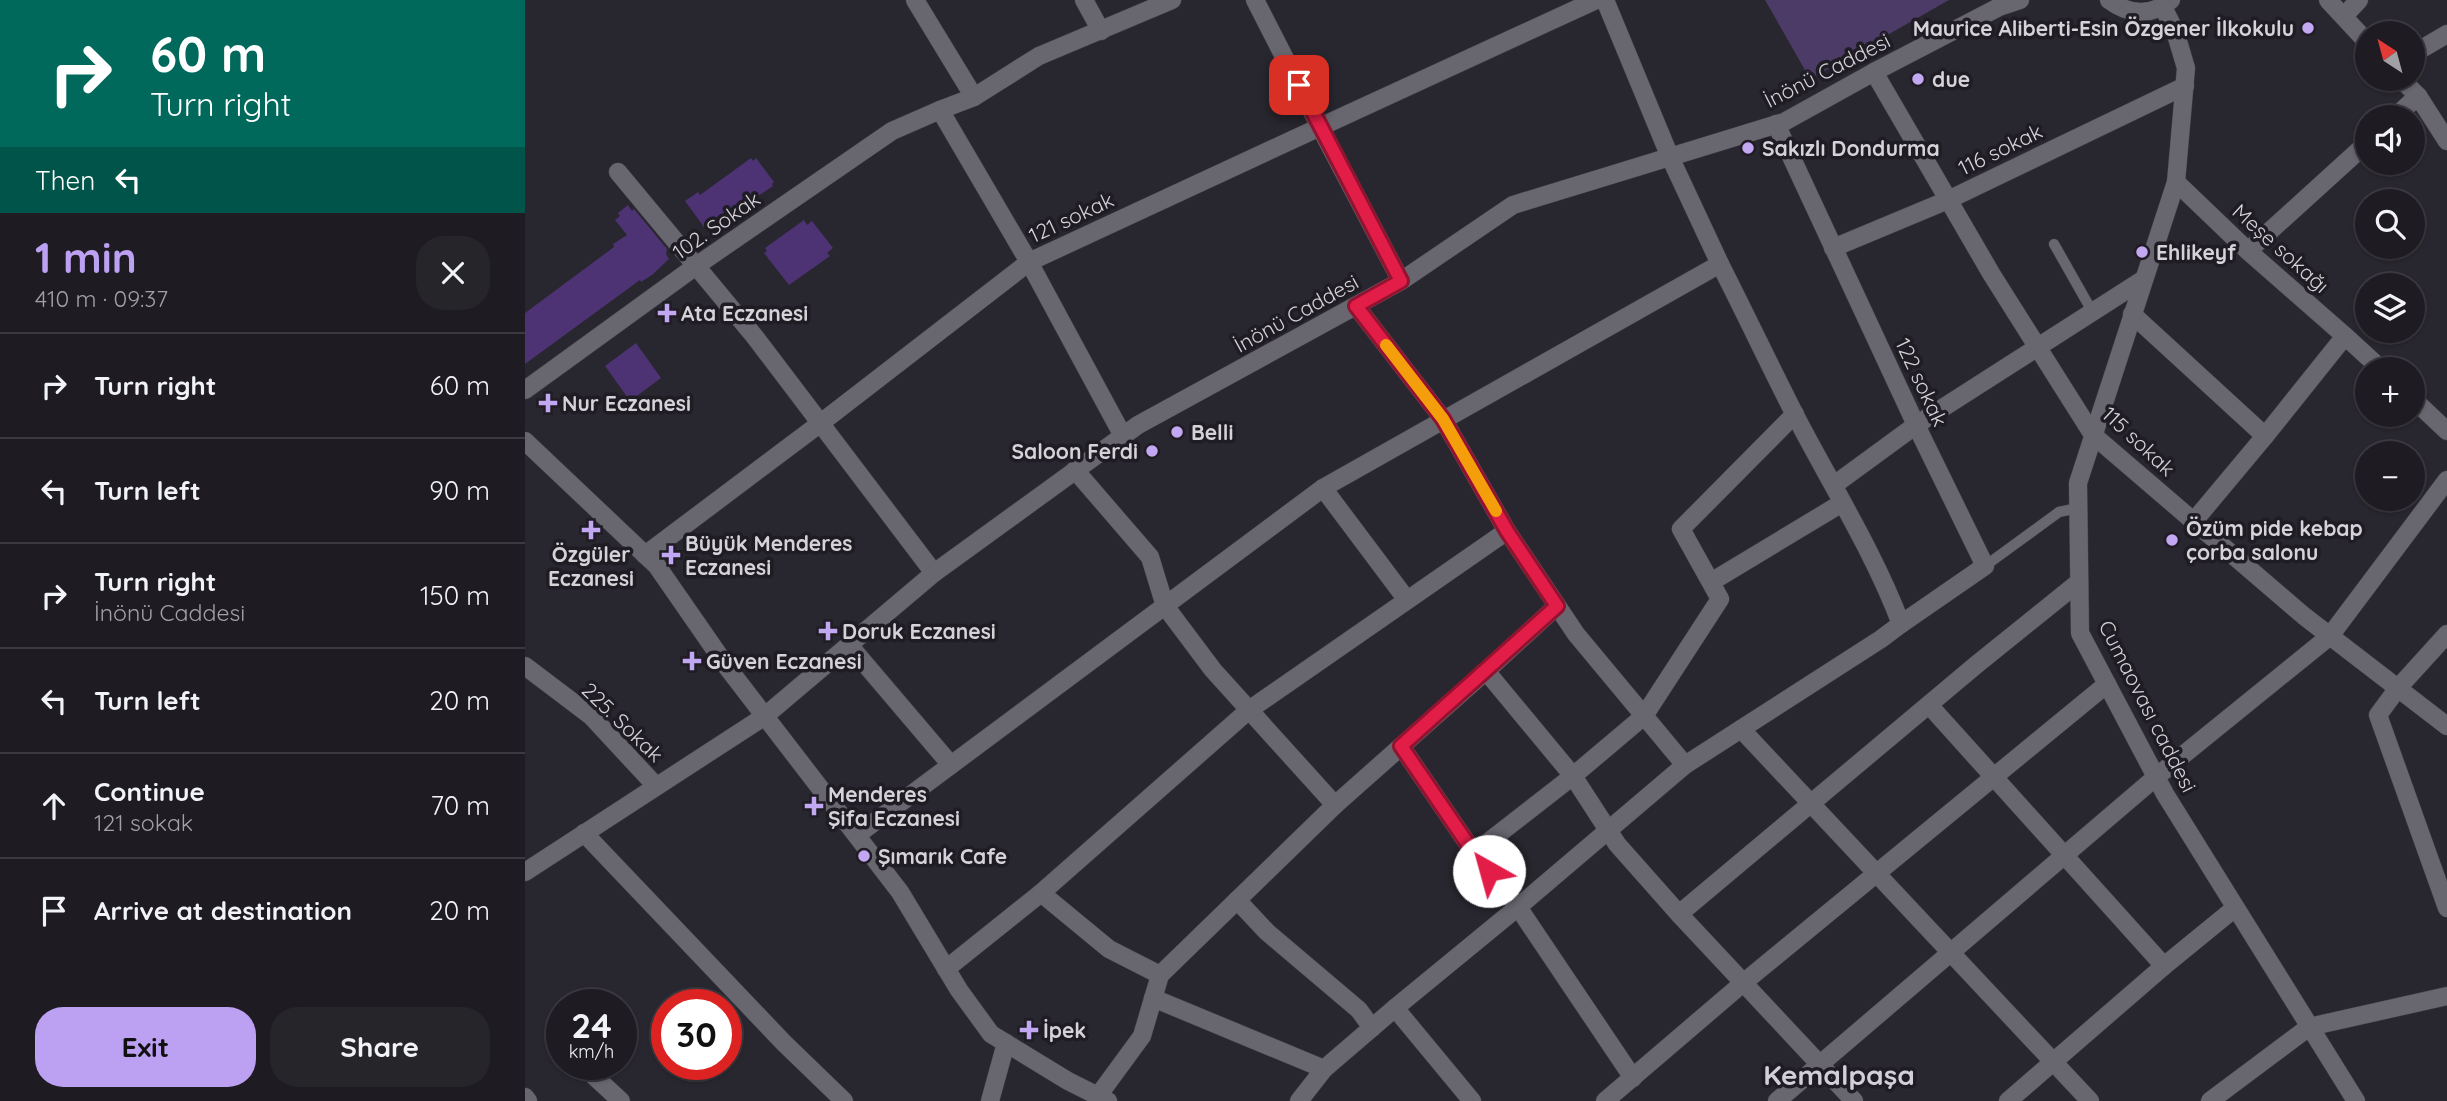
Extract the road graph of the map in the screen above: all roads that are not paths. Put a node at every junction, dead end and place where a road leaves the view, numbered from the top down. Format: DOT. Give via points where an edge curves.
graph roads {
  1 [pos="915,0"];
  2 [pos="1084,0"];
  3 [pos="1173,0"];
  4 [pos="1255,0"];
  5 [pos="1596,0"];
  6 [pos="1605,0"];
  7 [pos="2019,0"];
  8 [pos="2109,0"];
  9 [pos="2328,0"];
  10 [pos="2359,0"];
  11 [pos="2167,3"];
  12 [pos="1997,4"];
  13 [pos="2344,16"];
  14 [pos="2355,28"];
  15 [pos="1101,31"];
  16 [pos="2447,34"];
  17 [pos="2425,47"];
  18 [pos="1874,72"];
  19 [pos="2185,86"];
  20 [pos="2413,91"];
  21 [pos="2418,96"];
  22 [pos="974,97"];
  23 [pos="2408,105"];
  24 [pos="940,110"];
  25 [pos="1776,124"];
  26 [pos="1320,127"];
  27 [pos="2447,141"];
  28 [pos="2355,154"];
  29 [pos="1670,157"];
  30 [pos="618,172"];
  31 [pos="2176,182"];
  32 [pos="1948,200"];
  33 [pos="2054,244"];
  34 [pos="1833,248"];
  35 [pos="2248,251"];
  36 [pos="1029,262"];
  37 [pos="1720,264"];
  38 [pos="696,266"];
  39 [pos="2144,279"];
  40 [pos="1401,281"];
  41 [pos="1356,306"];
  42 [pos="2092,311"];
  43 [pos="2132,314"];
  44 [pos="2345,335"];
  45 [pos="2037,347"];
  46 [pos="2368,357"];
  47 [pos="525,390"];
  48 [pos="2425,410"];
  49 [pos="1795,414"];
  50 [pos="1443,419"];
  51 [pos="822,422"];
  52 [pos="1916,425"];
  53 [pos="2447,431"];
  54 [pos="2093,435"];
  55 [pos="1123,436"];
  56 [pos="2265,436"];
  57 [pos="525,441"];
  58 [pos="1075,471"];
  59 [pos="2447,480"];
  60 [pos="1834,485"];
  61 [pos="1323,488"];
  62 [pos="1842,503"];
  63 [pos="2078,508"];
  64 [pos="2194,522"];
  65 [pos="1507,531"];
  66 [pos="645,555"];
  67 [pos="1985,566"];
  68 [pos="934,573"];
  69 [pos="1711,582"];
  70 [pos="2079,582"];
  71 [pos="1407,600"];
  72 [pos="1165,606"];
  73 [pos="1557,606"];
  74 [pos="1901,624"];
  75 [pos="2447,634"];
  76 [pos="2330,636"];
  77 [pos="849,645"];
  78 [pos="525,666"];
  79 [pos="1486,671"];
  80 [pos="2107,684"];
  81 [pos="2397,688"];
  82 [pos="1929,705"];
  83 [pos="1249,710"];
  84 [pos="765,716"];
  85 [pos="1644,716"];
  86 [pos="2447,726"];
  87 [pos="1741,729"];
  88 [pos="1401,746"];
  89 [pos="951,765"];
  90 [pos="1685,765"];
  91 [pos="1573,776"];
  92 [pos="1993,776"];
  93 [pos="2156,777"];
  94 [pos="656,786"];
  95 [pos="1811,804"];
  96 [pos="1335,805"];
  97 [pos="1608,830"];
  98 [pos="585,833"];
  99 [pos="857,835"];
  100 [pos="1474,853"];
  101 [pos="2064,855"];
  102 [pos="525,872"];
  103 [pos="1876,873"];
  104 [pos="1041,893"];
  105 [pos="1237,900"];
  106 [pos="1518,906"];
  107 [pos="2235,908"];
  108 [pos="2447,908"];
  109 [pos="1679,914"];
  110 [pos="1950,951"];
  111 [pos="2164,966"];
  112 [pos="946,969"];
  113 [pos="1160,975"];
  114 [pos="1743,983"];
  115 [pos="2447,996"];
  116 [pos="1153,998"];
  117 [pos="1395,1008"];
  118 [pos="2309,1027"];
  119 [pos="1372,1028"];
  120 [pos="1006,1043"];
  121 [pos="2053,1062"];
  122 [pos="1821,1065"];
  123 [pos="1324,1069"];
  124 [pos="1633,1078"];
  125 [pos="598,1080"];
  126 [pos="1103,1099"];
  127 [pos="621,1101"];
  128 [pos="844,1101"];
  129 [pos="990,1101"];
  130 [pos="1299,1101"];
  131 [pos="1472,1101"];
  132 [pos="1605,1101"];
  133 [pos="1777,1101"];
  134 [pos="1854,1101"];
  135 [pos="2008,1101"];
  136 [pos="2090,1101"];
  137 [pos="2210,1101"];
  138 [pos="2356,1101"];
  1 -- 22 [label="street"];
  2 -- 15 [label="street"];
  3 -- 15 [label="street"];
  4 -- 26 [label="street"];
  5 -- 26 [label="street, 121 sokak"];
  6 -- 29 [label="street"];
  7 -- 12 [label="street, İnönü Caddesi"];
  8 -- 11 [label="street" via="2135,13 2150,12"];
  9 -- 13 [label="street"];
  10 -- 13 [label="street"];
  11 -- 19 [label="street, Cumaovası caddesi" via="2186,68"];
  12 -- 18 [label="street, İnönü Caddesi"];
  13 -- 14 [label="street"];
  15 -- 22 [label="street" via="1039,57"];
  16 -- 17 [label="street"];
  18 -- 25 [label="street, İnönü Caddesi"];
  18 -- 32 [label="street, 115 sokak"];
  19 -- 31 [label="street, Cumaovası caddesi"];
  19 -- 32 [label="street, 116 sokak"];
  20 -- 21 [label="street"];
  21 -- 23 [label="street"];
  21 -- 27 [label="street"];
  22 -- 24 [label="street"];
  24 -- 36 [label="street, 121 sokak"];
  24 -- 38 [label="street, 102. Sokak" via="892,131"];
  25 -- 29 [label="street, İnönü Caddesi"];
  25 -- 34 [label="street, 122 sokak"];
  26 -- 36 [label="street, 121 sokak"];
  26 -- 40 [label="street"];
  28 -- 35 [label="street"];
  29 -- 37 [label="street"];
  29 -- 40 [label="street, İnönü Caddesi" via="1513,205"];
  30 -- 38 [label="street"];
  31 -- 35 [label="street, Meşe sokağı"];
  31 -- 39 [label="street, Cumaovası caddesi"];
  32 -- 34 [label="street, 116 sokak"];
  32 -- 45 [label="street, 115 sokak"];
  33 -- 42 [label="lane"];
  34 -- 52 [label="street, 122 sokak"];
  35 -- 44 [label="street, Meşe sokağı"];
  36 -- 51 [label="street"];
  36 -- 55 [label="street"];
  37 -- 49 [label="street"];
  37 -- 50 [label="street"];
  38 -- 47 [label="street, 102. Sokak"];
  38 -- 51 [label="street"];
  39 -- 42 [label="street"];
  39 -- 43 [label="street, Cumaovası caddesi"];
  40 -- 41 [label="street, İnönü Caddesi"];
  41 -- 50 [label="street"];
  41 -- 55 [label="street, İnönü Caddesi"];
  42 -- 45 [label="street"];
  43 -- 54 [label="street, Cumaovası caddesi"];
  43 -- 56 [label="street"];
  44 -- 46 [label="street, Meşe sokağı"];
  44 -- 56 [label="street"];
  45 -- 52 [label="street"];
  45 -- 54 [label="street, 115 sokak"];
  48 -- 53 [label="street"];
  49 -- 60 [label="street"];
  49 -- 69 [label="street" via="1681,529"];
  50 -- 61 [label="street"];
  50 -- 65 [label="street"];
  51 -- 66 [label="street"];
  51 -- 68 [label="street"];
  52 -- 60 [label="street"];
  52 -- 67 [label="street, 122 sokak"];
  54 -- 63 [label="street, Cumaovası caddesi" via="2078,483"];
  54 -- 64 [label="street, 115 sokak"];
  55 -- 58 [label="street, İnönü Caddesi"];
  56 -- 64 [label="street"];
  57 -- 66 [label="street"];
  58 -- 68 [label="street, İnönü Caddesi"];
  58 -- 72 [label="street" via="1150,557"];
  59 -- 76 [label="street"];
  60 -- 62 [label="street"];
  61 -- 71 [label="street"];
  61 -- 72 [label="street"];
  62 -- 69 [label="street"];
  62 -- 74 [label="street"];
  63 -- 67 [label="lane" via="2059,512"];
  63 -- 70 [label="street, Cumaovası caddesi"];
  64 -- 76 [label="street, 115 sokak"];
  65 -- 71 [label="street"];
  65 -- 73 [label="street"];
  66 -- 84 [label="street"];
  67 -- 74 [label="street"];
  68 -- 77 [label="street, İnönü Caddesi"];
  69 -- 85 [label="street" via="1720,599"];
  70 -- 80 [label="street, Cumaovası caddesi" via="2080,633"];
  70 -- 82 [label="street"];
  71 -- 83 [label="street"];
  72 -- 83 [label="street"];
  72 -- 89 [label="street"];
  73 -- 79 [label="street"];
  73 -- 85 [label="street"];
  74 -- 87 [label="street"];
  75 -- 81 [label="street"];
  76 -- 81 [label="street, 115 sokak"];
  76 -- 93 [label="street"];
  77 -- 84 [label="street, İnönü Caddesi"];
  77 -- 89 [label="street"];
  78 -- 94 [label="street, 225. Sokak" via="591,716"];
  79 -- 88 [label="street"];
  79 -- 91 [label="street"];
  80 -- 92 [label="street"];
  80 -- 93 [label="street, Cumaovası caddesi"];
  81 -- 86 [label="street, 115 sokak"];
  81 -- 108 [label="street" via="2378,715"];
  82 -- 92 [label="street"];
  82 -- 95 [label="street"];
  83 -- 96 [label="street"];
  83 -- 104 [label="street"];
  84 -- 94 [label="street, İnönü Caddesi"];
  84 -- 99 [label="street"];
  85 -- 90 [label="street"];
  85 -- 91 [label="street"];
  87 -- 90 [label="street"];
  87 -- 95 [label="street"];
  88 -- 96 [label="street"];
  88 -- 100 [label="street"];
  89 -- 99 [label="street"];
  90 -- 97 [label="street"];
  91 -- 97 [label="street"];
  91 -- 100 [label="street"];
  92 -- 101 [label="street"];
  92 -- 103 [label="street"];
  93 -- 101 [label="street"];
  93 -- 107 [label="street, Cumaovası caddesi"];
  94 -- 98 [label="street, İnönü Caddesi"];
  95 -- 103 [label="street"];
  95 -- 109 [label="street"];
  96 -- 105 [label="street"];
  97 -- 106 [label="street"];
  97 -- 109 [label="street"];
  98 -- 102 [label="street, İnönü Caddesi"];
  98 -- 128 [label="street" via="783,1043"];
  99 -- 112 [label="street" via="900,892"];
  100 -- 106 [label="street"];
  101 -- 110 [label="street"];
  101 -- 111 [label="street"];
  103 -- 110 [label="street"];
  103 -- 114 [label="street"];
  104 -- 112 [label="street"];
  104 -- 113 [label="street" via="1109,949"];
  105 -- 113 [label="street"];
  105 -- 119 [label="street" via="1267,932 1359,1010"];
  106 -- 117 [label="street"];
  106 -- 124 [label="street"];
  107 -- 111 [label="street"];
  107 -- 118 [label="street, Cumaovası caddesi"];
  109 -- 114 [label="street"];
  110 -- 121 [label="street"];
  110 -- 122 [label="street"];
  111 -- 121 [label="street"];
  112 -- 120 [label="street" via="991,1034"];
  113 -- 116 [label="street"];
  114 -- 122 [label="street"];
  114 -- 124 [label="street"];
  115 -- 118 [label="street"];
  116 -- 123 [label="street"];
  116 -- 126 [label="street" via="1142,1036"];
  117 -- 119 [label="street"];
  117 -- 131 [label="street"];
  118 -- 137 [label="street"];
  118 -- 138 [label="street, Cumaovası caddesi"];
  119 -- 123 [label="street"];
  120 -- 126 [label="street"];
  120 -- 129 [label="street"];
  121 -- 135 [label="street"];
  121 -- 136 [label="street"];
  122 -- 133 [label="street"];
  122 -- 134 [label="street"];
  123 -- 130 [label="street"];
  124 -- 132 [label="street"];
  125 -- 127 [label="street"];
}
